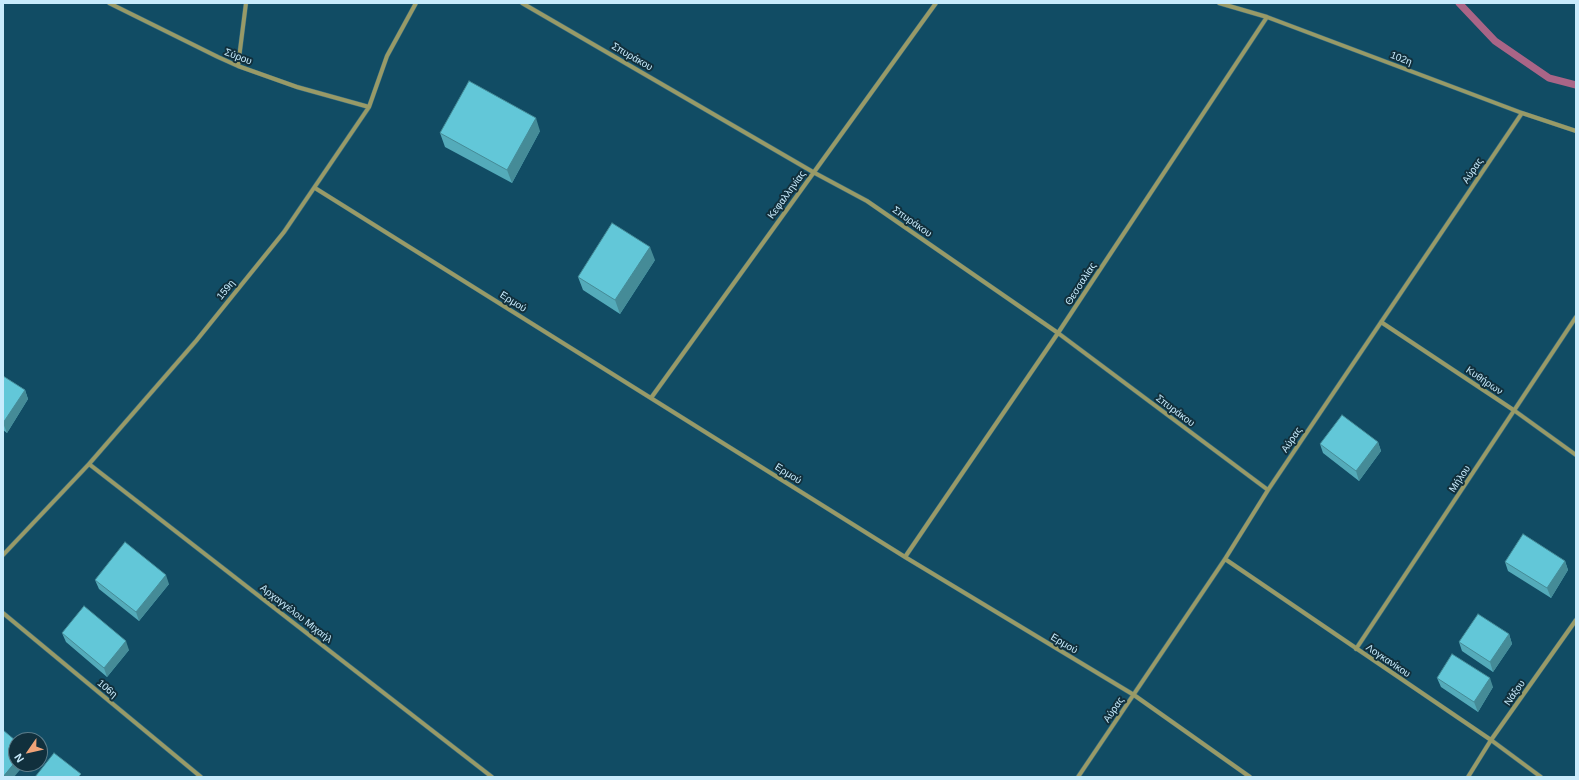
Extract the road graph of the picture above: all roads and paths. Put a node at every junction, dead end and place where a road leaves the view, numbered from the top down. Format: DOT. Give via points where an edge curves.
graph roads {
  1 [pos="109,3"];
  2 [pos="246,3"];
  3 [pos="416,3"];
  4 [pos="522,3"];
  5 [pos="936,3"];
  6 [pos="1219,3"];
  7 [pos="1267,17"];
  8 [pos="238,66"];
  9 [pos="369,107"];
  10 [pos="1522,113"];
  11 [pos="1576,131"];
  12 [pos="813,172"];
  13 [pos="315,188"];
  14 [pos="1576,317"];
  15 [pos="1381,322"];
  16 [pos="1058,333"];
  17 [pos="651,398"];
  18 [pos="1515,411"];
  19 [pos="1576,455"];
  20 [pos="89,464"];
  21 [pos="1268,490"];
  22 [pos="3,553"];
  23 [pos="906,557"];
  24 [pos="1225,559"];
  25 [pos="3,613"];
  26 [pos="1576,620"];
  27 [pos="1356,649"];
  28 [pos="1134,696"];
  29 [pos="1491,740"];
  30 [pos="201,777"];
  31 [pos="492,777"];
  32 [pos="1078,777"];
  33 [pos="1250,777"];
  34 [pos="1468,777"];
  35 [pos="1541,777"];
  1 -- 8 [label="street, Σύρου"];
  2 -- 8 [label="street"];
  3 -- 9 [label="street, 159η" via="387,56"];
  4 -- 12 [label="street, Σπυράκου"];
  5 -- 12 [label="street, Κεφαλληνίας"];
  6 -- 7 [label="street, 102η"];
  7 -- 10 [label="street, 102η"];
  7 -- 16 [label="street, Θεσσαλίας"];
  8 -- 9 [label="street, Σύρου" via="297,87"];
  9 -- 13 [label="street, 159η"];
  10 -- 11 [label="street, 102η"];
  10 -- 15 [label="street, Αύρας"];
  12 -- 16 [label="street, Σπυράκου" via="867,201"];
  12 -- 17 [label="street, Κεφαλληνίας"];
  13 -- 17 [label="street, Ερμού"];
  13 -- 20 [label="street, 159η" via="284,232 196,341"];
  14 -- 18 [label="street, Μήλου"];
  15 -- 18 [label="street, Κυθήρων"];
  15 -- 21 [label="street, Αύρας"];
  16 -- 21 [label="street, Σπυράκου"];
  16 -- 23 [label="street, Θεσσαλίας"];
  17 -- 23 [label="street, Ερμού"];
  18 -- 19 [label="street, Κυθήρων"];
  18 -- 27 [label="street, Μήλου"];
  20 -- 22 [label="street, 159η"];
  20 -- 31 [label="street, Αρχαγγέλου Μιχαήλ"];
  21 -- 24 [label="street, Αύρας"];
  23 -- 28 [label="street, Ερμού"];
  24 -- 27 [label="street, Λογκανίκου"];
  24 -- 28 [label="street, Αύρας"];
  25 -- 30 [label="street, 106η"];
  26 -- 29 [label="street, Νάξου"];
  27 -- 29 [label="street, Λογκανίκου"];
  28 -- 32 [label="street, Αύρας"];
  28 -- 33 [label="street, Ερμού"];
  29 -- 34 [label="street, Νάξου"];
  29 -- 35 [label="street, Λογκανίκου"];
}
